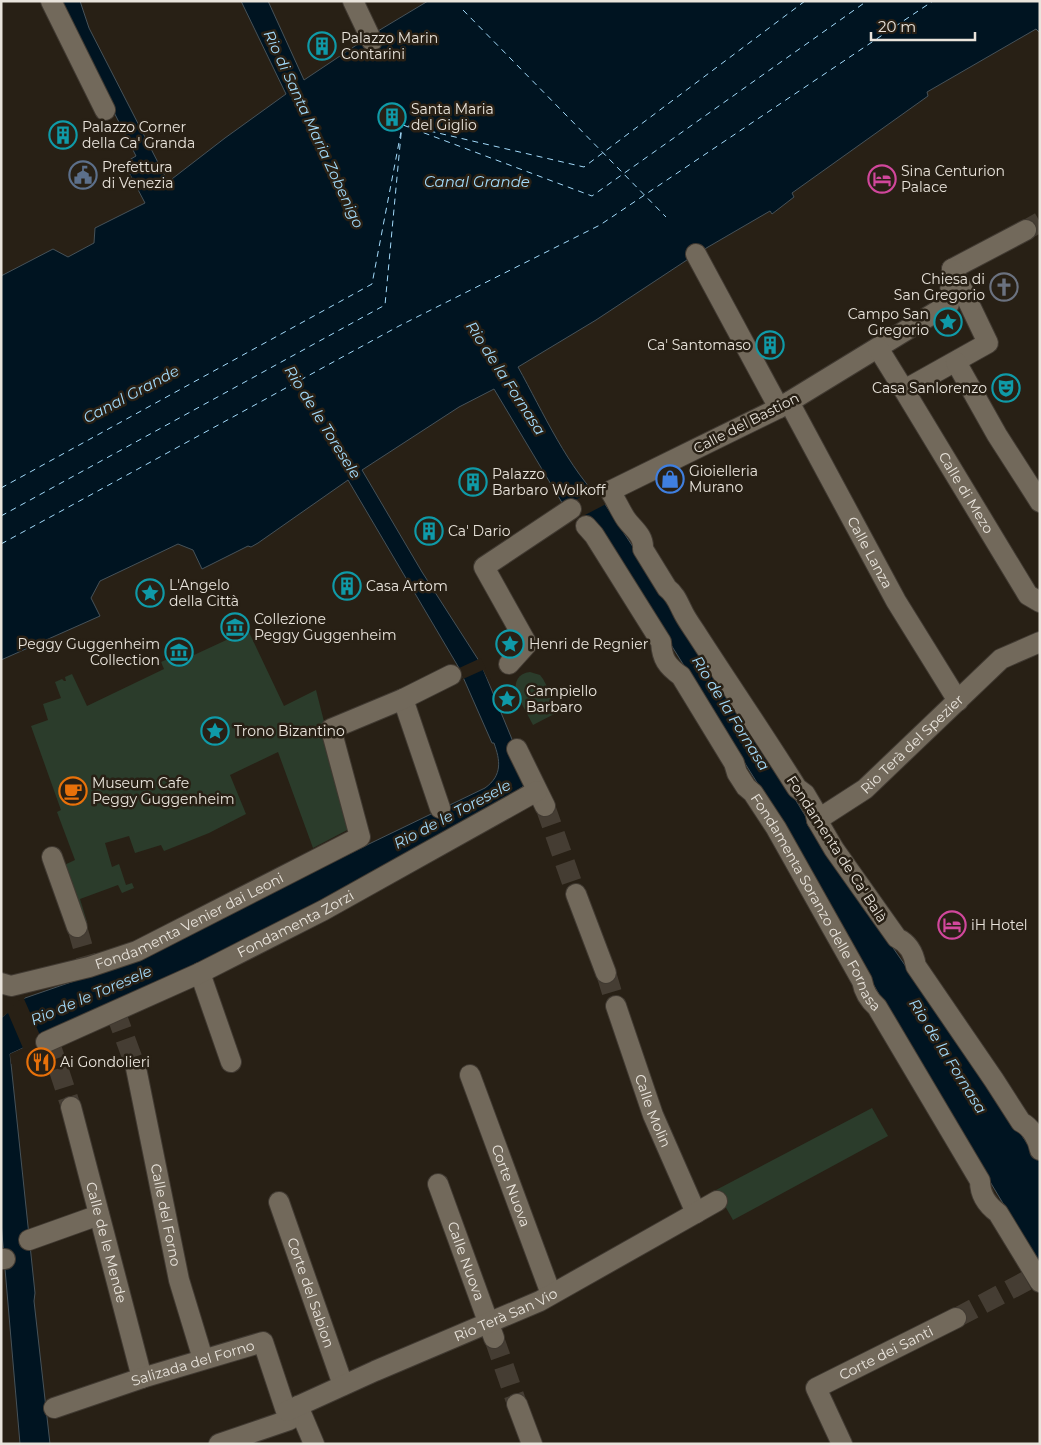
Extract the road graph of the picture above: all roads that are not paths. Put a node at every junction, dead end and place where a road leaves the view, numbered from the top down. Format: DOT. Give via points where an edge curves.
graph roads {
  1 [pos="51,1"];
  2 [pos="353,1"];
  3 [pos="372,41"];
  4 [pos="105,110"];
  5 [pos="1026,230"];
  6 [pos="696,254"];
  7 [pos="952,269"];
  8 [pos="878,348"];
  9 [pos="956,362"];
  10 [pos="904,390"];
  11 [pos="784,405"];
  12 [pos="610,491"];
  13 [pos="1040,502"];
  14 [pos="571,509"];
  15 [pos="586,526"];
  16 [pos="1034,598"];
  17 [pos="1040,642"];
  18 [pos="508,664"];
  19 [pos="451,676"];
  20 [pos="403,699"];
  21 [pos="958,701"];
  22 [pos="517,749"];
  23 [pos="440,808"];
  24 [pos="817,820"];
  25 [pos="52,857"];
  26 [pos="576,894"];
  27 [pos="77,927"];
  28 [pos="200,973"];
  29 [pos="606,973"];
  30 [pos="8,989"];
  31 [pos="616,1006"];
  32 [pos="46,1042"];
  33 [pos="231,1062"];
  34 [pos="136,1068"];
  35 [pos="470,1075"];
  36 [pos="71,1107"];
  37 [pos="1040,1150"];
  38 [pos="438,1184"];
  39 [pos="717,1201"];
  40 [pos="279,1202"];
  41 [pos="696,1213"];
  42 [pos="99,1215"];
  43 [pos="28,1240"];
  44 [pos="1036,1278"];
  45 [pos="551,1294"];
  46 [pos="956,1318"];
  47 [pos="490,1331"];
  48 [pos="203,1360"];
  49 [pos="142,1378"];
  50 [pos="343,1385"];
  51 [pos="518,1404"];
  52 [pos="54,1408"];
  53 [pos="292,1408"];
  54 [pos="264,1437"];
  55 [pos="219,1444"];
  56 [pos="314,1444"];
  57 [pos="532,1444"];
  58 [pos="842,1444"];
  1 -- 4 [label="street"];
  2 -- 3 [label="street"];
  5 -- 7 [label="street"];
  6 -- 11 [label="street, Calle Lanza"];
  7 -- 8 [label="street" via="949,304"];
  7 -- 9 [label="street" via="988,343"];
  8 -- 10 [label="street"];
  8 -- 11 [label="street, Calle del Bastion"];
  9 -- 10 [label="street"];
  9 -- 13 [label="street" via="997,436"];
  10 -- 16 [label="street, Calle di Mezo"];
  11 -- 12 [label="street, Calle del Bastion"];
  11 -- 21 [label="street, Calle Lanza" via="896,601"];
  12 -- 24 [label="street, Fondamenta de Ca' Balà" via="626,520 635,528 643,549 667,588 672,591 797,788 805,794"];
  14 -- 18 [label="street" via="484,567 528,644"];
  15 -- 44 [label="street, Fondamenta Soranzo delle Fornasa" via="661,642 662,654 671,669 681,676 737,773 776,828 871,1002 877,1007 980,1181 980,1190 989,1207 998,1213"];
  17 -- 21 [label="street, Rio Terà del Spezier" via="1001,659"];
  19 -- 20 [label="street"];
  20 -- 23 [label="street"];
  20 -- 30 [label="street, Fondamenta Venier dai Leoni" via="331,729 360,836 137,951 87,963"];
  21 -- 24 [label="street, Rio Terà del Spezier" via="865,789"];
  22 -- 28 [label="street, Fondamenta Zorzi" via="541,799"];
  24 -- 37 [label="street, Fondamenta de Ca' Balà" via="897,938 904,942 915,958 916,966 1021,1122 1039,1142"];
  25 -- 27 [label="street"];
  26 -- 29 [label="street"];
  28 -- 32 [label="street, Fondamenta Zorzi"];
  28 -- 33 [label="street"];
  31 -- 41 [label="street, Calle Molin" via="653,1115"];
  34 -- 48 [label="street, Calle del Forno" via="179,1280"];
  35 -- 45 [label="street, Corte Nuova"];
  36 -- 42 [label="street, Calle de le Mende"];
  38 -- 47 [label="street, Calle Nuova"];
  39 -- 41 [label="street, Rio Terà San Vio"];
  40 -- 50 [label="street, Corte del Sabion"];
  41 -- 45 [label="street, Rio Terà San Vio"];
  42 -- 43 [label="street"];
  42 -- 49 [label="street, Calle de le Mende"];
  45 -- 47 [label="street, Rio Terà San Vio"];
  46 -- 58 [label="street, Corte dei Santi" via="816,1388"];
  47 -- 50 [label="street, Rio Terà San Vio"];
  48 -- 49 [label="street, Salizada del Forno"];
  48 -- 53 [label="street, Salizada del Forno" via="262,1342"];
  49 -- 52 [label="street, Salizada del Forno"];
  50 -- 53 [label="street, Rio Terà San Vio"];
  51 -- 57 [label="street"];
  53 -- 54 [label="street" via="290,1420"];
  53 -- 56 [label="street"];
  54 -- 55 [label="street"];
}
